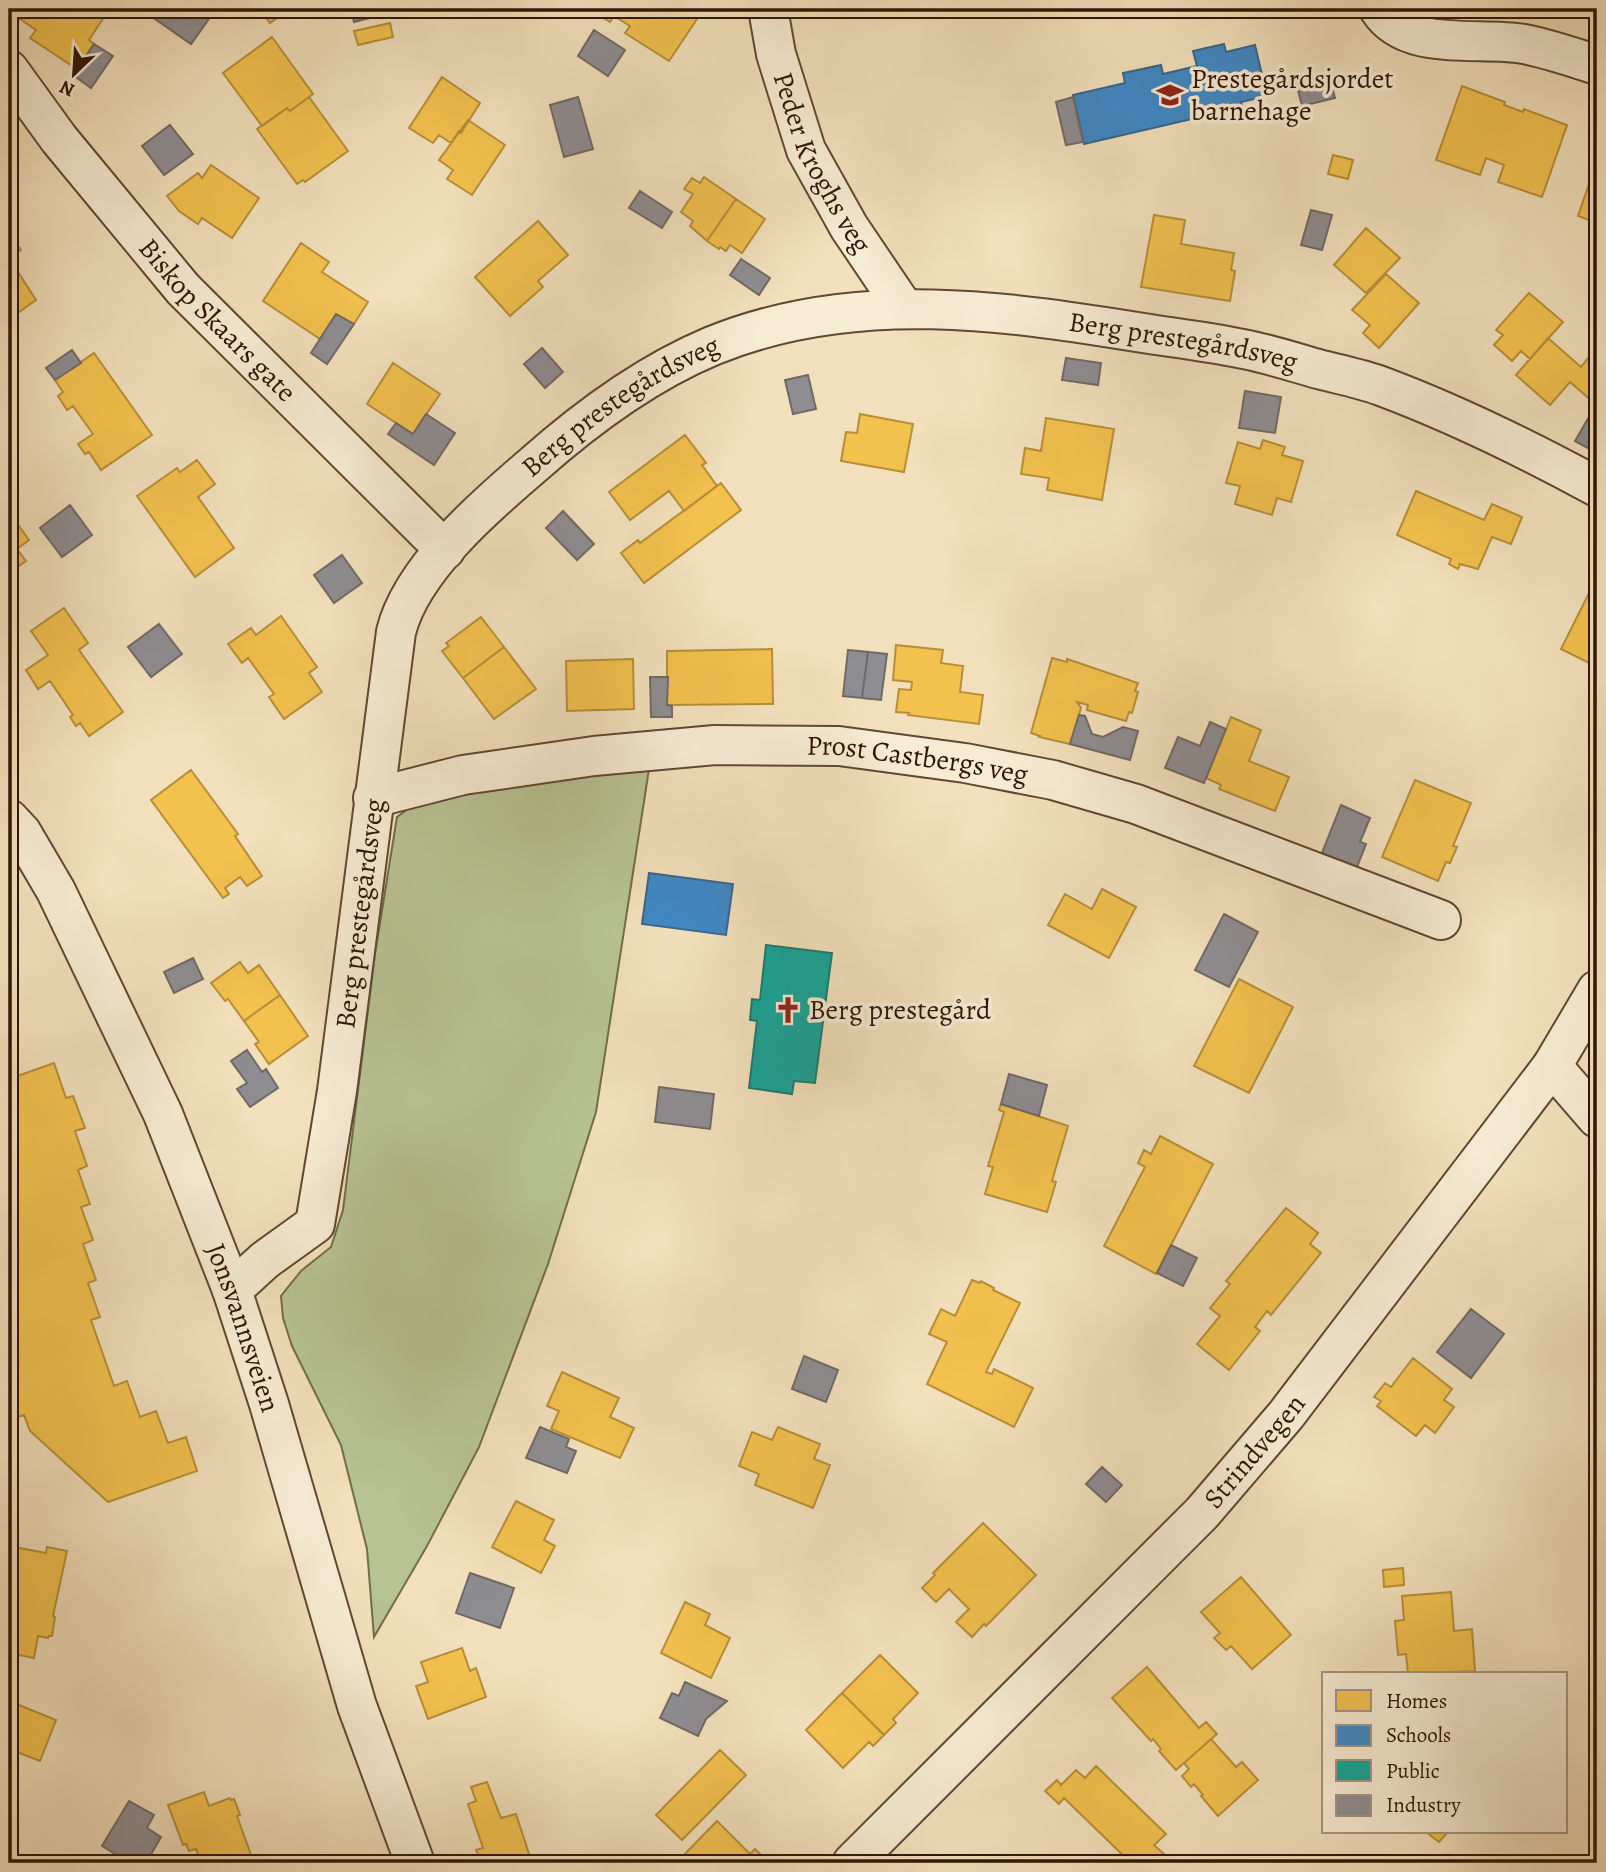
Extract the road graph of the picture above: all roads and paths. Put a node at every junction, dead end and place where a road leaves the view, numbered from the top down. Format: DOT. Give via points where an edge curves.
graph roads {
  1 [pos="768,9"];
  2 [pos="1378,9"];
  3 [pos="1597,65"];
  4 [pos="9,70"];
  5 [pos="903,307"];
  6 [pos="1597,487"];
  7 [pos="445,550"];
  8 [pos="373,798"];
  9 [pos="9,819"];
  10 [pos="1441,920"];
  11 [pos="1597,990"];
  12 [pos="1552,1066"];
  13 [pos="1597,1093"];
  14 [pos="1597,1118"];
  15 [pos="232,1290"];
  16 [pos="415,1863"];
  17 [pos="852,1863"];
  1 -- 5 [label="street, Peder Kroghs veg" via="776,54 806,150"];
  2 -- 3 [label="street" via="1395,28 1408,34 1522,44"];
  4 -- 7 [label="street, Biskop Skaars gate" via="59,139 183,289"];
  5 -- 6 [label="street, Berg prestegårdsveg" via="1030,316 1244,349 1379,385 1517,443"];
  5 -- 7 [label="street, Berg prestegårdsveg" via="784,324 715,345 665,368 558,443"];
  7 -- 8 [label="street, Berg prestegårdsveg" via="415,587 399,618"];
  8 -- 10 [label="street, Prost Castbergs veg" via="463,775 594,756 715,745 839,746 1053,780 1136,804"];
  8 -- 15 [label="street, Berg prestegårdsveg" via="337,1091 315,1224"];
  9 -- 15 [label="street, Jonsvannsveien" via="56,891 163,1114"];
  11 -- 12 [label="street, Strindvegen"];
  12 -- 13 [label="street"];
  12 -- 14 [label="street"];
  12 -- 17 [label="street, Strindvegen" via="1286,1415 1202,1513"];
  15 -- 16 [label="street, Jonsvannsveien" via="357,1706"];
}
